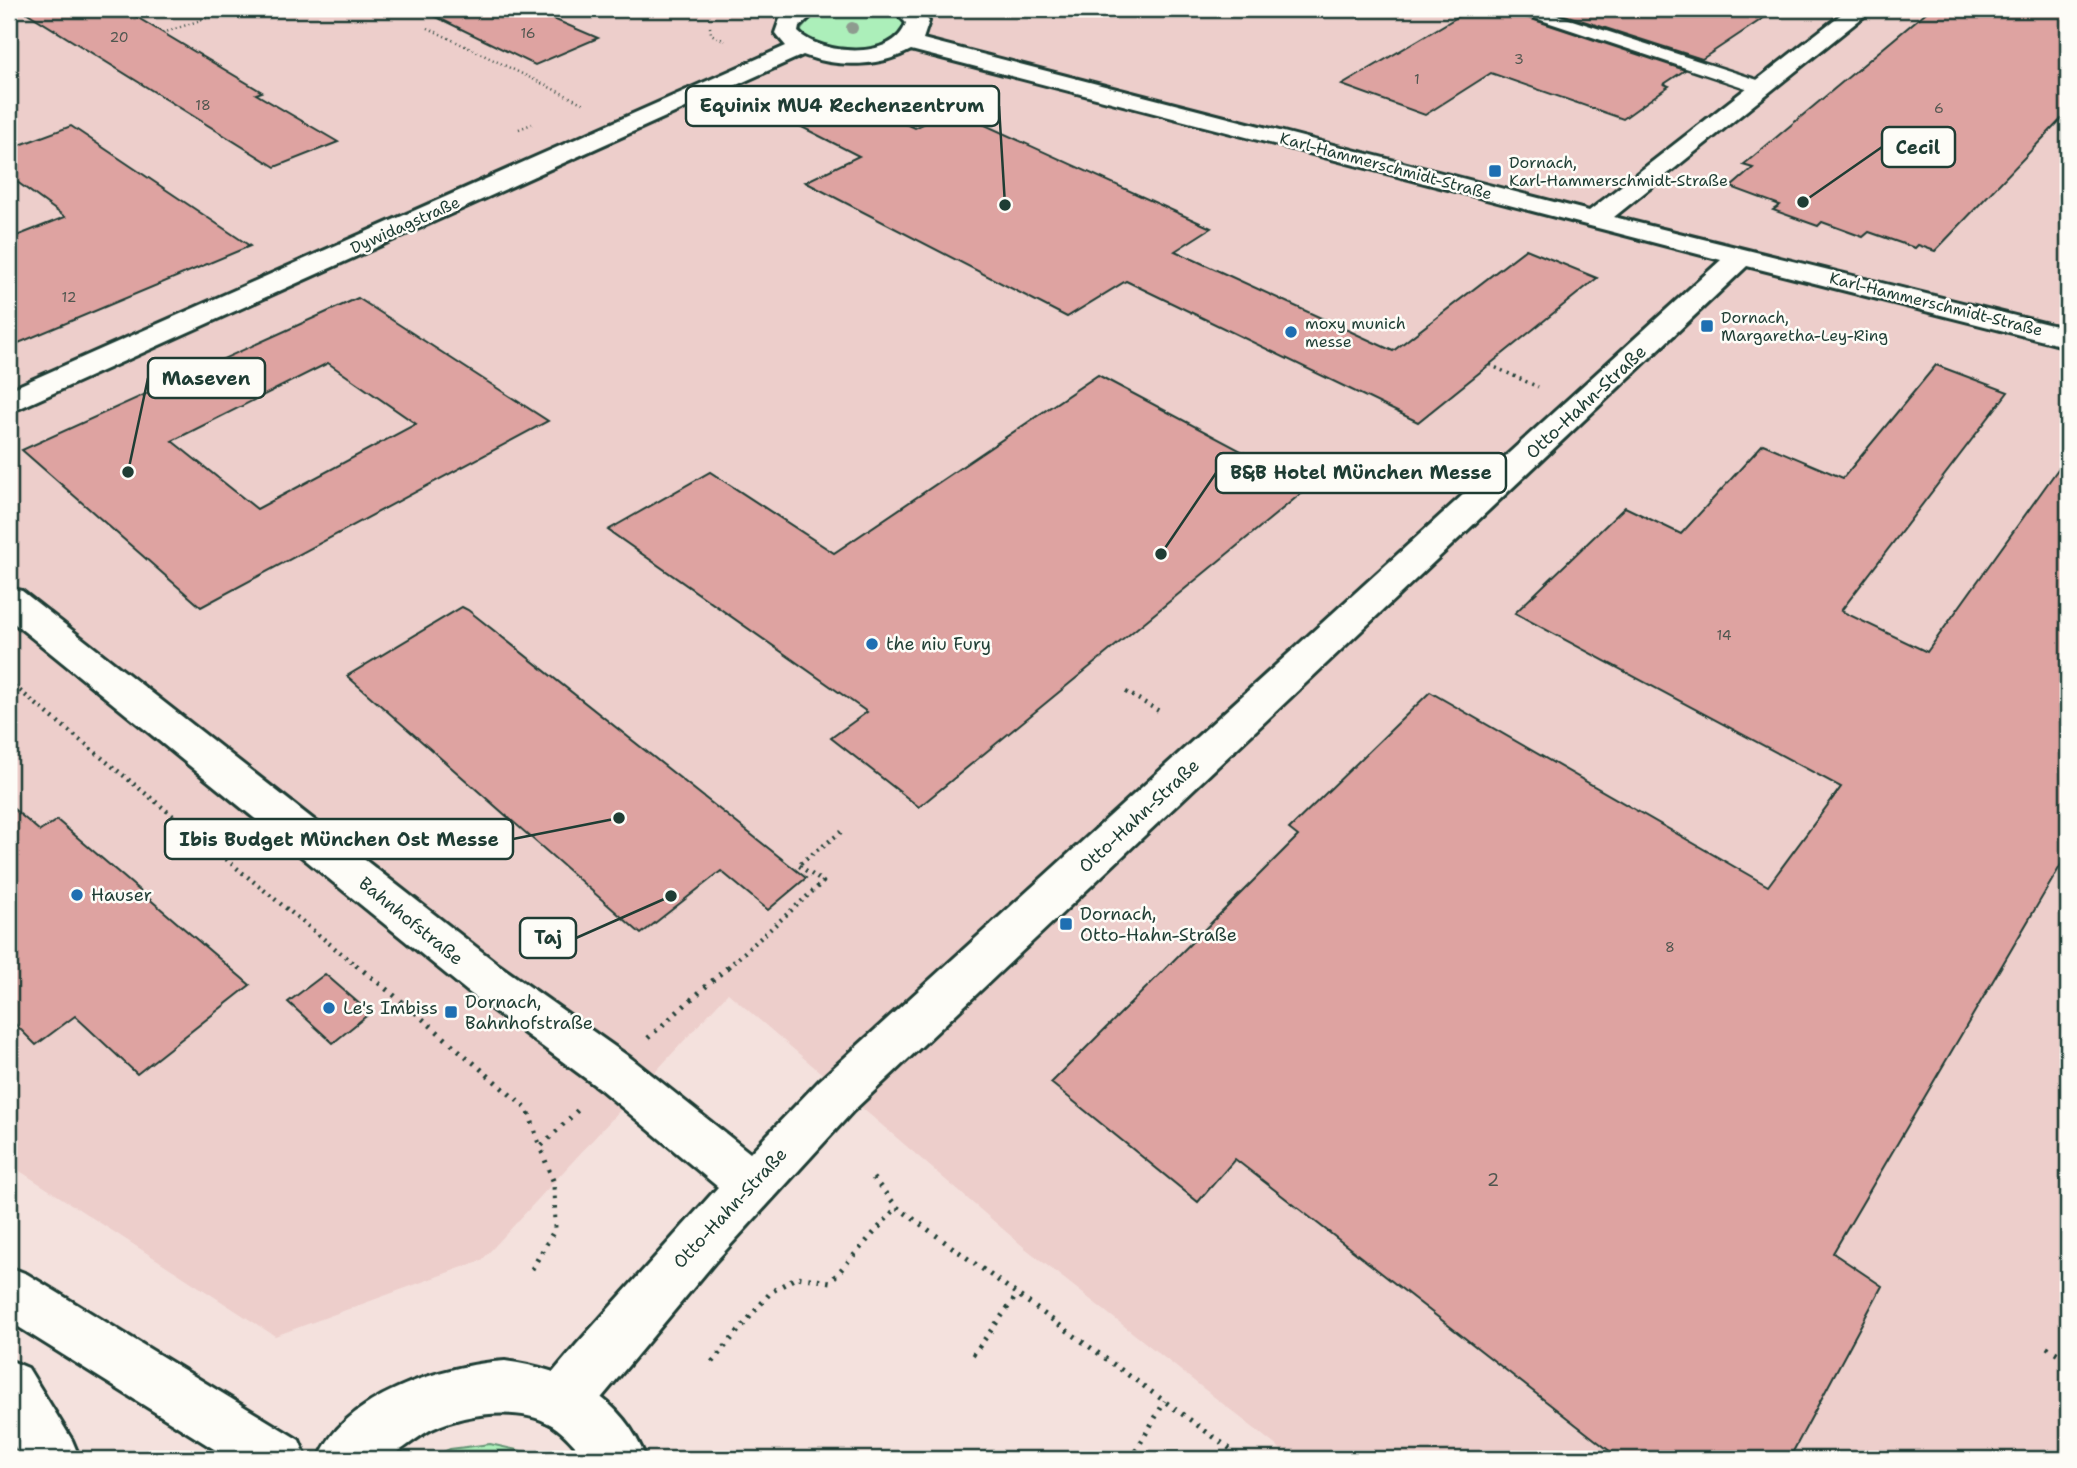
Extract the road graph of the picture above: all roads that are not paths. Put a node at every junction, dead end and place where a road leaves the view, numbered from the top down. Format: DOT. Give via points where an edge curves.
graph roads {
  1 [pos="808,9"];
  2 [pos="904,9"];
  3 [pos="1523,9"];
  4 [pos="1862,9"];
  5 [pos="908,42"];
  6 [pos="801,48"];
  7 [pos="1761,87"];
  8 [pos="1594,220"];
  9 [pos="1742,256"];
  10 [pos="2068,338"];
  11 [pos="9,401"];
  12 [pos="9,600"];
  13 [pos="751,1184"];
  14 [pos="9,1292"];
  15 [pos="9,1387"];
  16 [pos="563,1402"];
  17 [pos="53,1459"];
  18 [pos="280,1459"];
  19 [pos="346,1459"];
  20 [pos="619,1459"];
  1 -- 6 [label="street" via="788,24 786,33"];
  2 -- 5 [label="street" via="918,21"];
  3 -- 7 [label="lane"];
  4 -- 7 [label="street"];
  5 -- 6 [label="street" via="865,56 830,56"];
  5 -- 8 [label="street, Karl-Hammerschmidt-Straße"];
  6 -- 11 [label="street, Dywidagstraße"];
  7 -- 8 [label="street"];
  8 -- 9 [label="street, Karl-Hammerschmidt-Straße"];
  9 -- 10 [label="street, Karl-Hammerschmidt-Straße"];
  9 -- 13 [label="street, Otto-Hahn-Straße" via="836,1096"];
  12 -- 13 [label="street, Bahnhofstraße" via="483,978 616,1073"];
  13 -- 16 [label="street, Otto-Hahn-Straße"];
  14 -- 18 [label="street"];
  15 -- 17 [label="street"];
  16 -- 19 [label="street" via="526,1390 483,1388 440,1397 397,1417"];
  16 -- 20 [label="street" via="596,1427"];
}
